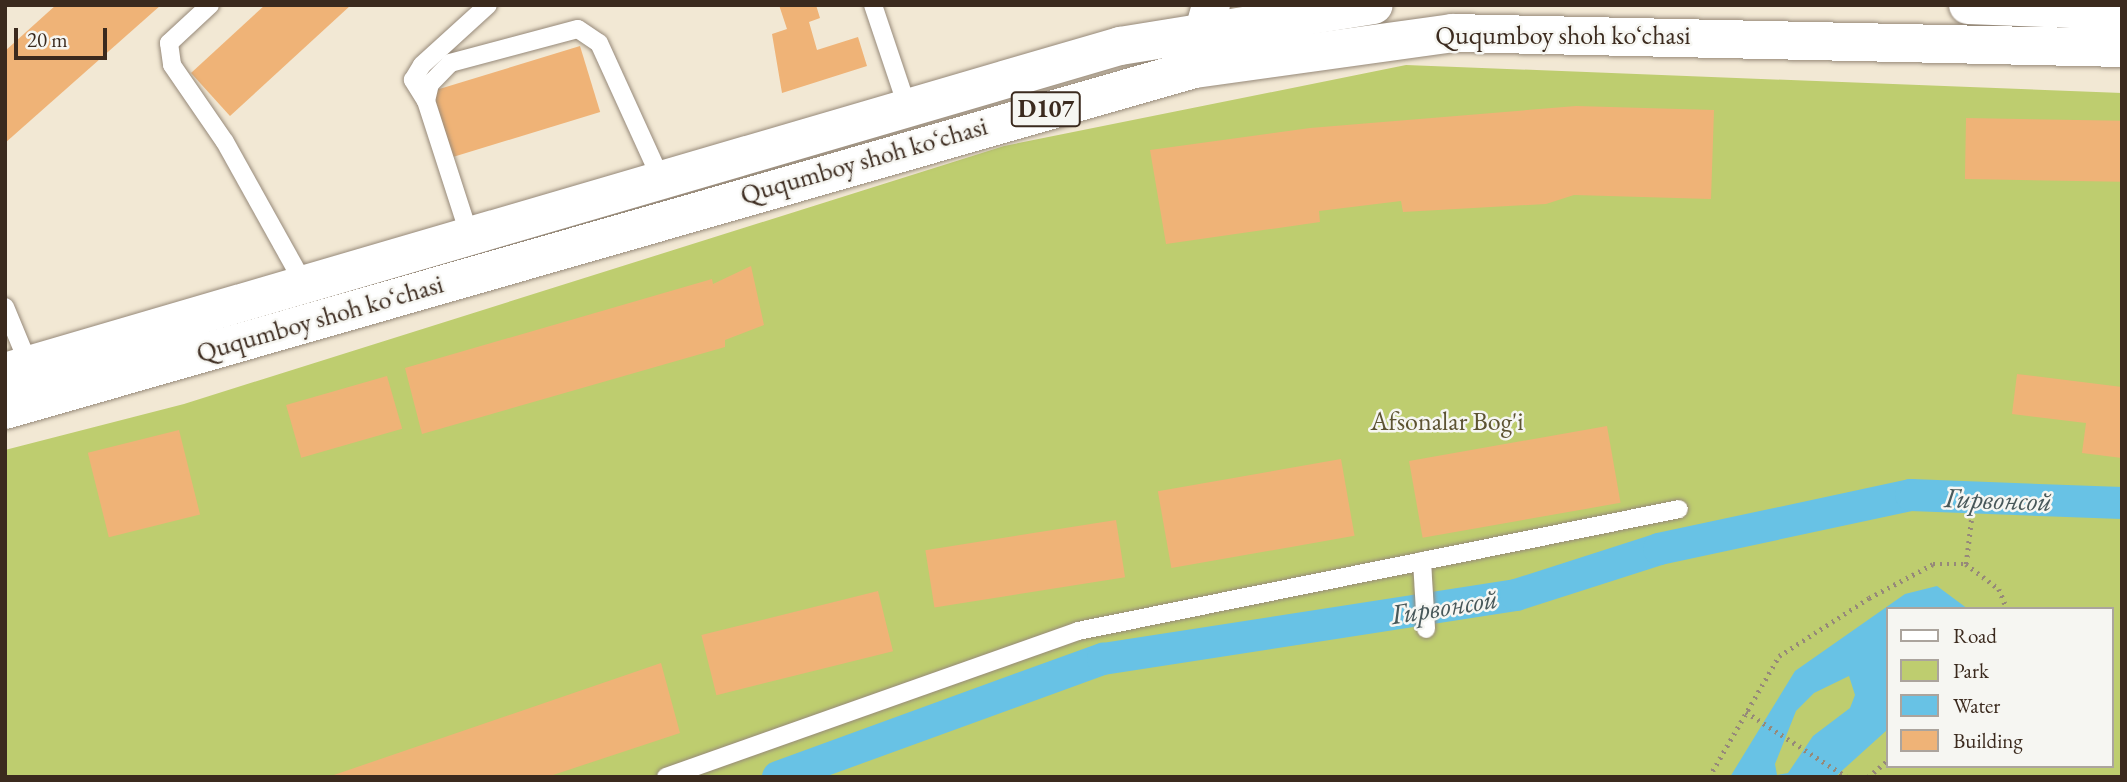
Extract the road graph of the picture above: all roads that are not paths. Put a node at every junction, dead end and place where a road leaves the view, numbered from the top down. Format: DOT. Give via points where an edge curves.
graph roads {
  1 [pos="210,5"];
  2 [pos="488,5"];
  3 [pos="873,5"];
  4 [pos="1374,5"];
  5 [pos="1968,5"];
  6 [pos="2122,11"];
  7 [pos="1206,18"];
  8 [pos="2122,48"];
  9 [pos="1194,69"];
  10 [pos="426,101"];
  11 [pos="908,109"];
  12 [pos="661,179"];
  13 [pos="469,234"];
  14 [pos="304,284"];
  15 [pos="5,307"];
  16 [pos="17,368"];
  17 [pos="5,410"];
  18 [pos="1679,509"];
  19 [pos="1422,561"];
  20 [pos="1426,629"];
  21 [pos="686,773"];
  22 [pos="666,777"];
  1 -- 14 [label="lane" via="169,43 172,65 225,142"];
  2 -- 10 [label="lane" via="422,65 413,80"];
  3 -- 11 [label="lane"];
  4 -- 7 [label="main road, Ququmboy shoh koʻchasi / D107"];
  5 -- 6 [label="main road"];
  7 -- 9 [label="main road"];
  7 -- 11 [label="main road, Ququmboy shoh koʻchasi / D107"];
  8 -- 9 [label="main road, Ququmboy shoh koʻchasi / D107" via="1452,33"];
  9 -- 17 [label="main road, Ququmboy shoh koʻchasi / D107"];
  10 -- 12 [label="lane" via="430,84 450,63 578,29 599,43 629,121"];
  10 -- 13 [label="lane"];
  11 -- 12 [label="main road, Ququmboy shoh koʻchasi / D107"];
  12 -- 13 [label="main road, Ququmboy shoh koʻchasi / D107"];
  13 -- 14 [label="main road, Ququmboy shoh koʻchasi / D107"];
  14 -- 16 [label="main road, Ququmboy shoh koʻchasi / D107"];
  15 -- 16 [label="lane"];
  18 -- 19 [label="lane"];
  19 -- 20 [label="lane"];
  19 -- 21 [label="lane" via="1077,631"];
  21 -- 22 [label="lane"];
}
